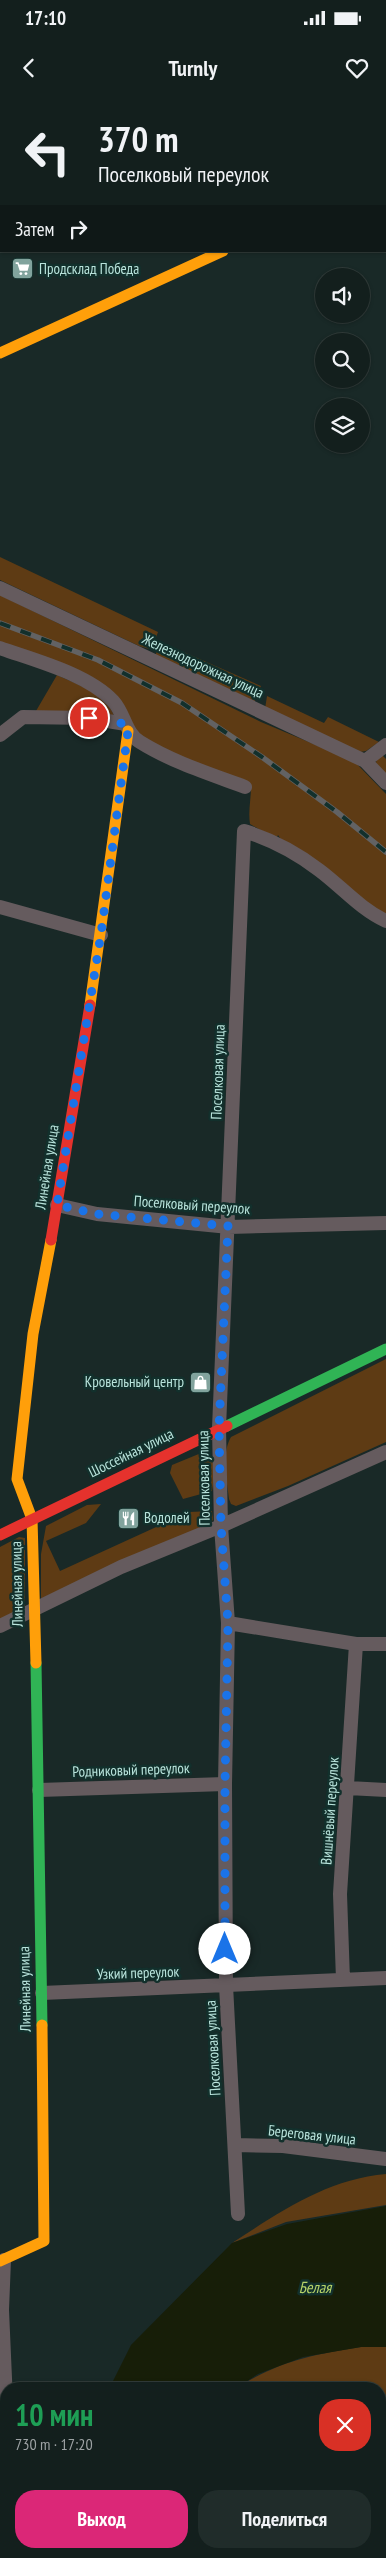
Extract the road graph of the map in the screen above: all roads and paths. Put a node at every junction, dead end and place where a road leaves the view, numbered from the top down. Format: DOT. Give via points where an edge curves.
graph roads {
  1 [pos="221,252"];
  2 [pos="0,353"];
  3 [pos="0,588"];
  4 [pos="0,648"];
  5 [pos="127,728"];
  6 [pos="0,735"];
  7 [pos="386,745"];
  8 [pos="365,761"];
  9 [pos="386,783"];
  10 [pos="245,787"];
  11 [pos="0,907"];
  12 [pos="386,921"];
  13 [pos="101,934"];
  14 [pos="57,1205"];
  15 [pos="386,1223"];
  16 [pos="228,1226"];
  17 [pos="386,1349"];
  18 [pos="219,1428"];
  19 [pos="386,1452"];
  20 [pos="32,1519"];
  21 [pos="221,1526"];
  22 [pos="0,1535"];
  23 [pos="33,1610"];
  24 [pos="228,1623"];
  25 [pos="0,1626"];
  26 [pos="356,1644"];
  27 [pos="386,1644"];
  28 [pos="225,1784"];
  29 [pos="348,1788"];
  30 [pos="39,1790"];
  31 [pos="386,1790"];
  32 [pos="386,1978"];
  33 [pos="343,1980"];
  34 [pos="226,1985"];
  35 [pos="42,1993"];
  36 [pos="235,2145"];
  37 [pos="386,2159"];
  38 [pos="238,2214"];
  39 [pos="2,2261"];
  40 [pos="5,2382"];
  1 -- 2 [label="street"];
  3 -- 8 [label="street, Железнодорожная улица"];
  4 -- 5 [label="street" via="84,680 114,702"];
  5 -- 6 [label="street" via="89,718 24,718"];
  5 -- 10 [label="street" via="138,741 155,750"];
  5 -- 13 [label="street, Линейная улица"];
  7 -- 8 [label="street"];
  8 -- 9 [label="street, Железнодорожная улица"];
  11 -- 13 [label="street"];
  12 -- 16 [label="street, Поселковая улица" via="368,912 318,869 244,831"];
  13 -- 14 [label="street, Линейная улица"];
  14 -- 16 [label="street, Поселковый переулок" via="97,1214"];
  14 -- 20 [label="street, Линейная улица" via="33,1334 17,1479"];
  15 -- 16 [label="street, Поселковый переулок"];
  16 -- 18 [label="street, Поселковая улица"];
  17 -- 18 [label="street, Шоссейная улица"];
  18 -- 20 [label="street, Шоссейная улица"];
  18 -- 21 [label="street, Поселковая улица"];
  19 -- 21 [label="street"];
  20 -- 22 [label="street, Шоссейная улица"];
  20 -- 23 [label="street, Линейная улица"];
  21 -- 23 [label="street" via="122,1567"];
  21 -- 24 [label="street, Поселковая улица"];
  23 -- 25 [label="street"];
  23 -- 30 [label="street, Линейная улица"];
  24 -- 26 [label="street"];
  24 -- 28 [label="street, Поселковая улица"];
  26 -- 27 [label="street"];
  26 -- 29 [label="street, Вишнёвый переулок"];
  28 -- 30 [label="street, Родниковый переулок"];
  28 -- 34 [label="street, Поселковая улица"];
  29 -- 31 [label="street"];
  29 -- 33 [label="street, Вишнёвый переулок" via="340,1894"];
  30 -- 35 [label="street, Линейная улица"];
  32 -- 33 [label="street, Узкий переулок"];
  33 -- 34 [label="street, Узкий переулок"];
  34 -- 35 [label="street, Узкий переулок"];
  34 -- 36 [label="street, Поселковая улица"];
  35 -- 39 [label="street, Линейная улица" via="44,2241"];
  36 -- 37 [label="street, Береговая улица" via="283,2146"];
  36 -- 38 [label="street, Поселковая улица"];
  39 -- 40 [label="street, Линейная улица"];
}
